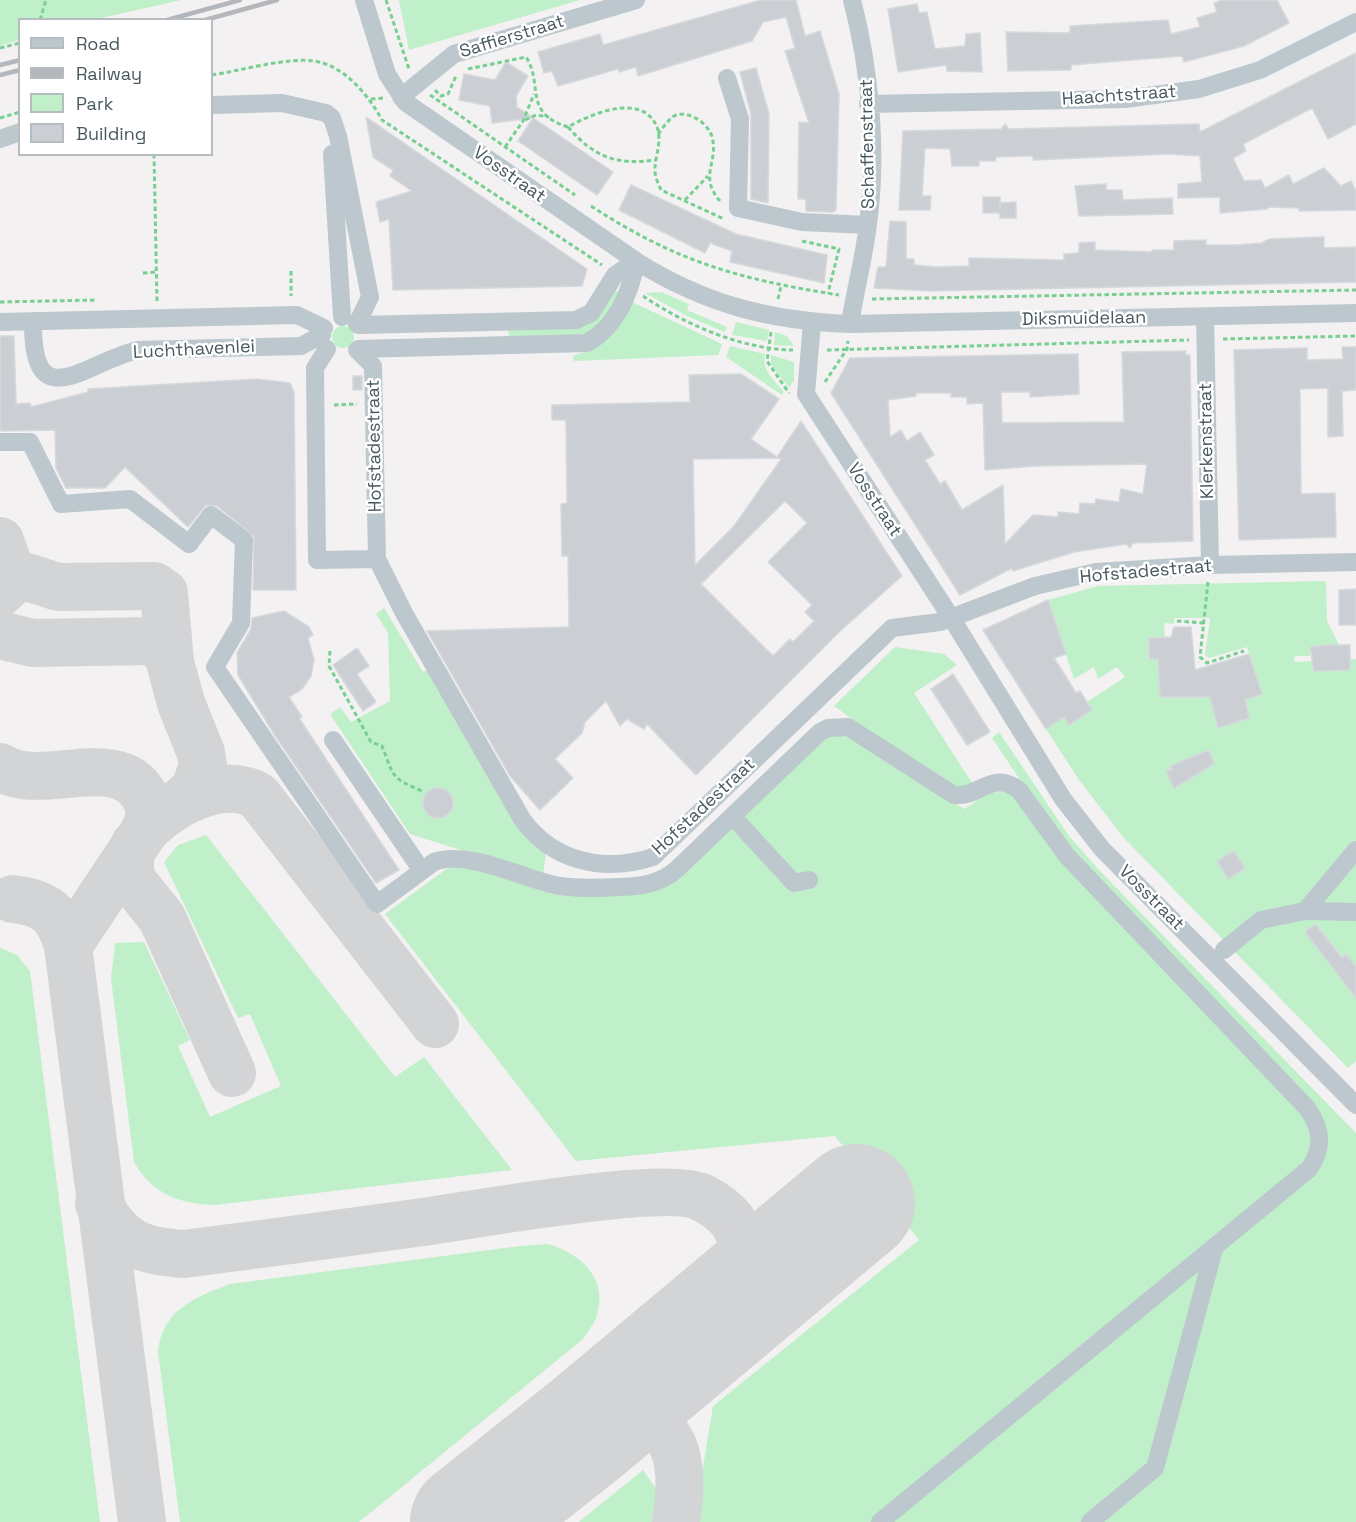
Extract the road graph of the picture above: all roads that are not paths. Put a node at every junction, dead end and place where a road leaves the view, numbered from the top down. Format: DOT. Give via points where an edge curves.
graph roads {
  1 [pos="364,0"];
  2 [pos="636,0"];
  3 [pos="852,0"];
  4 [pos="1356,22"];
  5 [pos="727,78"];
  6 [pos="401,97"];
  7 [pos="868,104"];
  8 [pos="213,105"];
  9 [pos="335,125"];
  10 [pos="18,133"];
  11 [pos="0,139"];
  12 [pos="868,225"];
  13 [pos="636,261"];
  14 [pos="1356,313"];
  15 [pos="1205,317"];
  16 [pos="33,321"];
  17 [pos="0,322"];
  18 [pos="352,322"];
  19 [pos="492,322"];
  20 [pos="812,322"];
  21 [pos="850,324"];
  22 [pos="324,337"];
  23 [pos="493,347"];
  24 [pos="357,349"];
  25 [pos="0,442"];
  26 [pos="377,559"];
  27 [pos="1356,562"];
  28 [pos="1210,565"];
  29 [pos="952,619"];
  30 [pos="333,740"];
  31 [pos="732,816"];
  32 [pos="1356,850"];
  33 [pos="422,871"];
  34 [pos="809,880"];
  35 [pos="1305,911"];
  36 [pos="1356,912"];
  37 [pos="1224,951"];
  38 [pos="1356,1105"];
  39 [pos="1214,1249"];
  40 [pos="880,1522"];
  41 [pos="1090,1522"];
  1 -- 6 [label="street, Vosstraat" via="387,74"];
  2 -- 6 [label="street, Saffierstraat" via="464,50 445,60"];
  3 -- 7 [label="street, Schaffenstraat" via="867,64"];
  4 -- 7 [label="street, Haachtstraat" via="1260,70 1199,89 1125,99"];
  5 -- 12 [label="street" via="740,119 738,208 801,222"];
  6 -- 13 [label="street, Vosstraat"];
  7 -- 12 [label="street, Schaffenstraat" via="872,179"];
  8 -- 9 [label="street" via="282,103 326,113"];
  9 -- 18 [label="street" via="331,140"];
  9 -- 18 [label="street" via="370,297"];
  10 -- 11 [label="street"];
  12 -- 21 [label="street, Schaffenstraat"];
  13 -- 19 [label="street" via="615,275 584,318"];
  13 -- 20 [label="street, Vosstraat" via="675,285 713,301 786,320"];
  13 -- 23 [label="street" via="632,287 605,330 587,343"];
  14 -- 15 [label="street, Diksmuidelaan"];
  15 -- 21 [label="street, Diksmuidelaan"];
  15 -- 28 [label="street, Klerkenstraat"];
  16 -- 17 [label="street, Luchthavenlei"];
  16 -- 22 [label="street, Luchthavenlei" via="297,315"];
  16 -- 22 [label="street, Luchthavenlei" via="35,355 42,370 53,378 79,375 118,355 138,350 301,346"];
  18 -- 19 [label="street"];
  18 -- 22 [label="street, Luchthavenlei" via="330,321"];
  18 -- 24 [label="street" via="362,336"];
  19 -- 23 [label="street"];
  20 -- 21 [label="street, Diksmuidelaan"];
  20 -- 29 [label="street, Vosstraat" via="806,394"];
  22 -- 24 [label="street" via="343,357"];
  22 -- 26 [label="street" via="315,368 317,560"];
  23 -- 24 [label="street"];
  24 -- 26 [label="street, Hofstadestraat" via="374,366"];
  25 -- 33 [label="street" via="30,442 61,504 130,498 189,544 211,515 244,540 241,623 215,667 377,904"];
  26 -- 29 [label="street, Hofstadestraat" via="532,834 543,844 578,860 636,863 653,857 892,628"];
  27 -- 28 [label="street, Hofstadestraat"];
  28 -- 29 [label="street, Hofstadestraat" via="1096,572 1035,586"];
  29 -- 38 [label="street, Vosstraat" via="1063,799 1102,849"];
  30 -- 33 [label="street"];
  31 -- 33 [label="street" via="667,878 654,883 589,889 561,886 456,858 445,858"];
  31 -- 34 [label="street" via="794,883"];
  31 -- 39 [label="street" via="812,739 828,728 838,727 858,731 954,795 971,794 996,782 1019,790 1067,856 1307,1108 1318,1129 1318,1152 1309,1169"];
  32 -- 35 [label="street"];
  35 -- 36 [label="street"];
  35 -- 37 [label="street" via="1261,920"];
  39 -- 40 [label="street"];
  39 -- 41 [label="street" via="1155,1468"];
}
